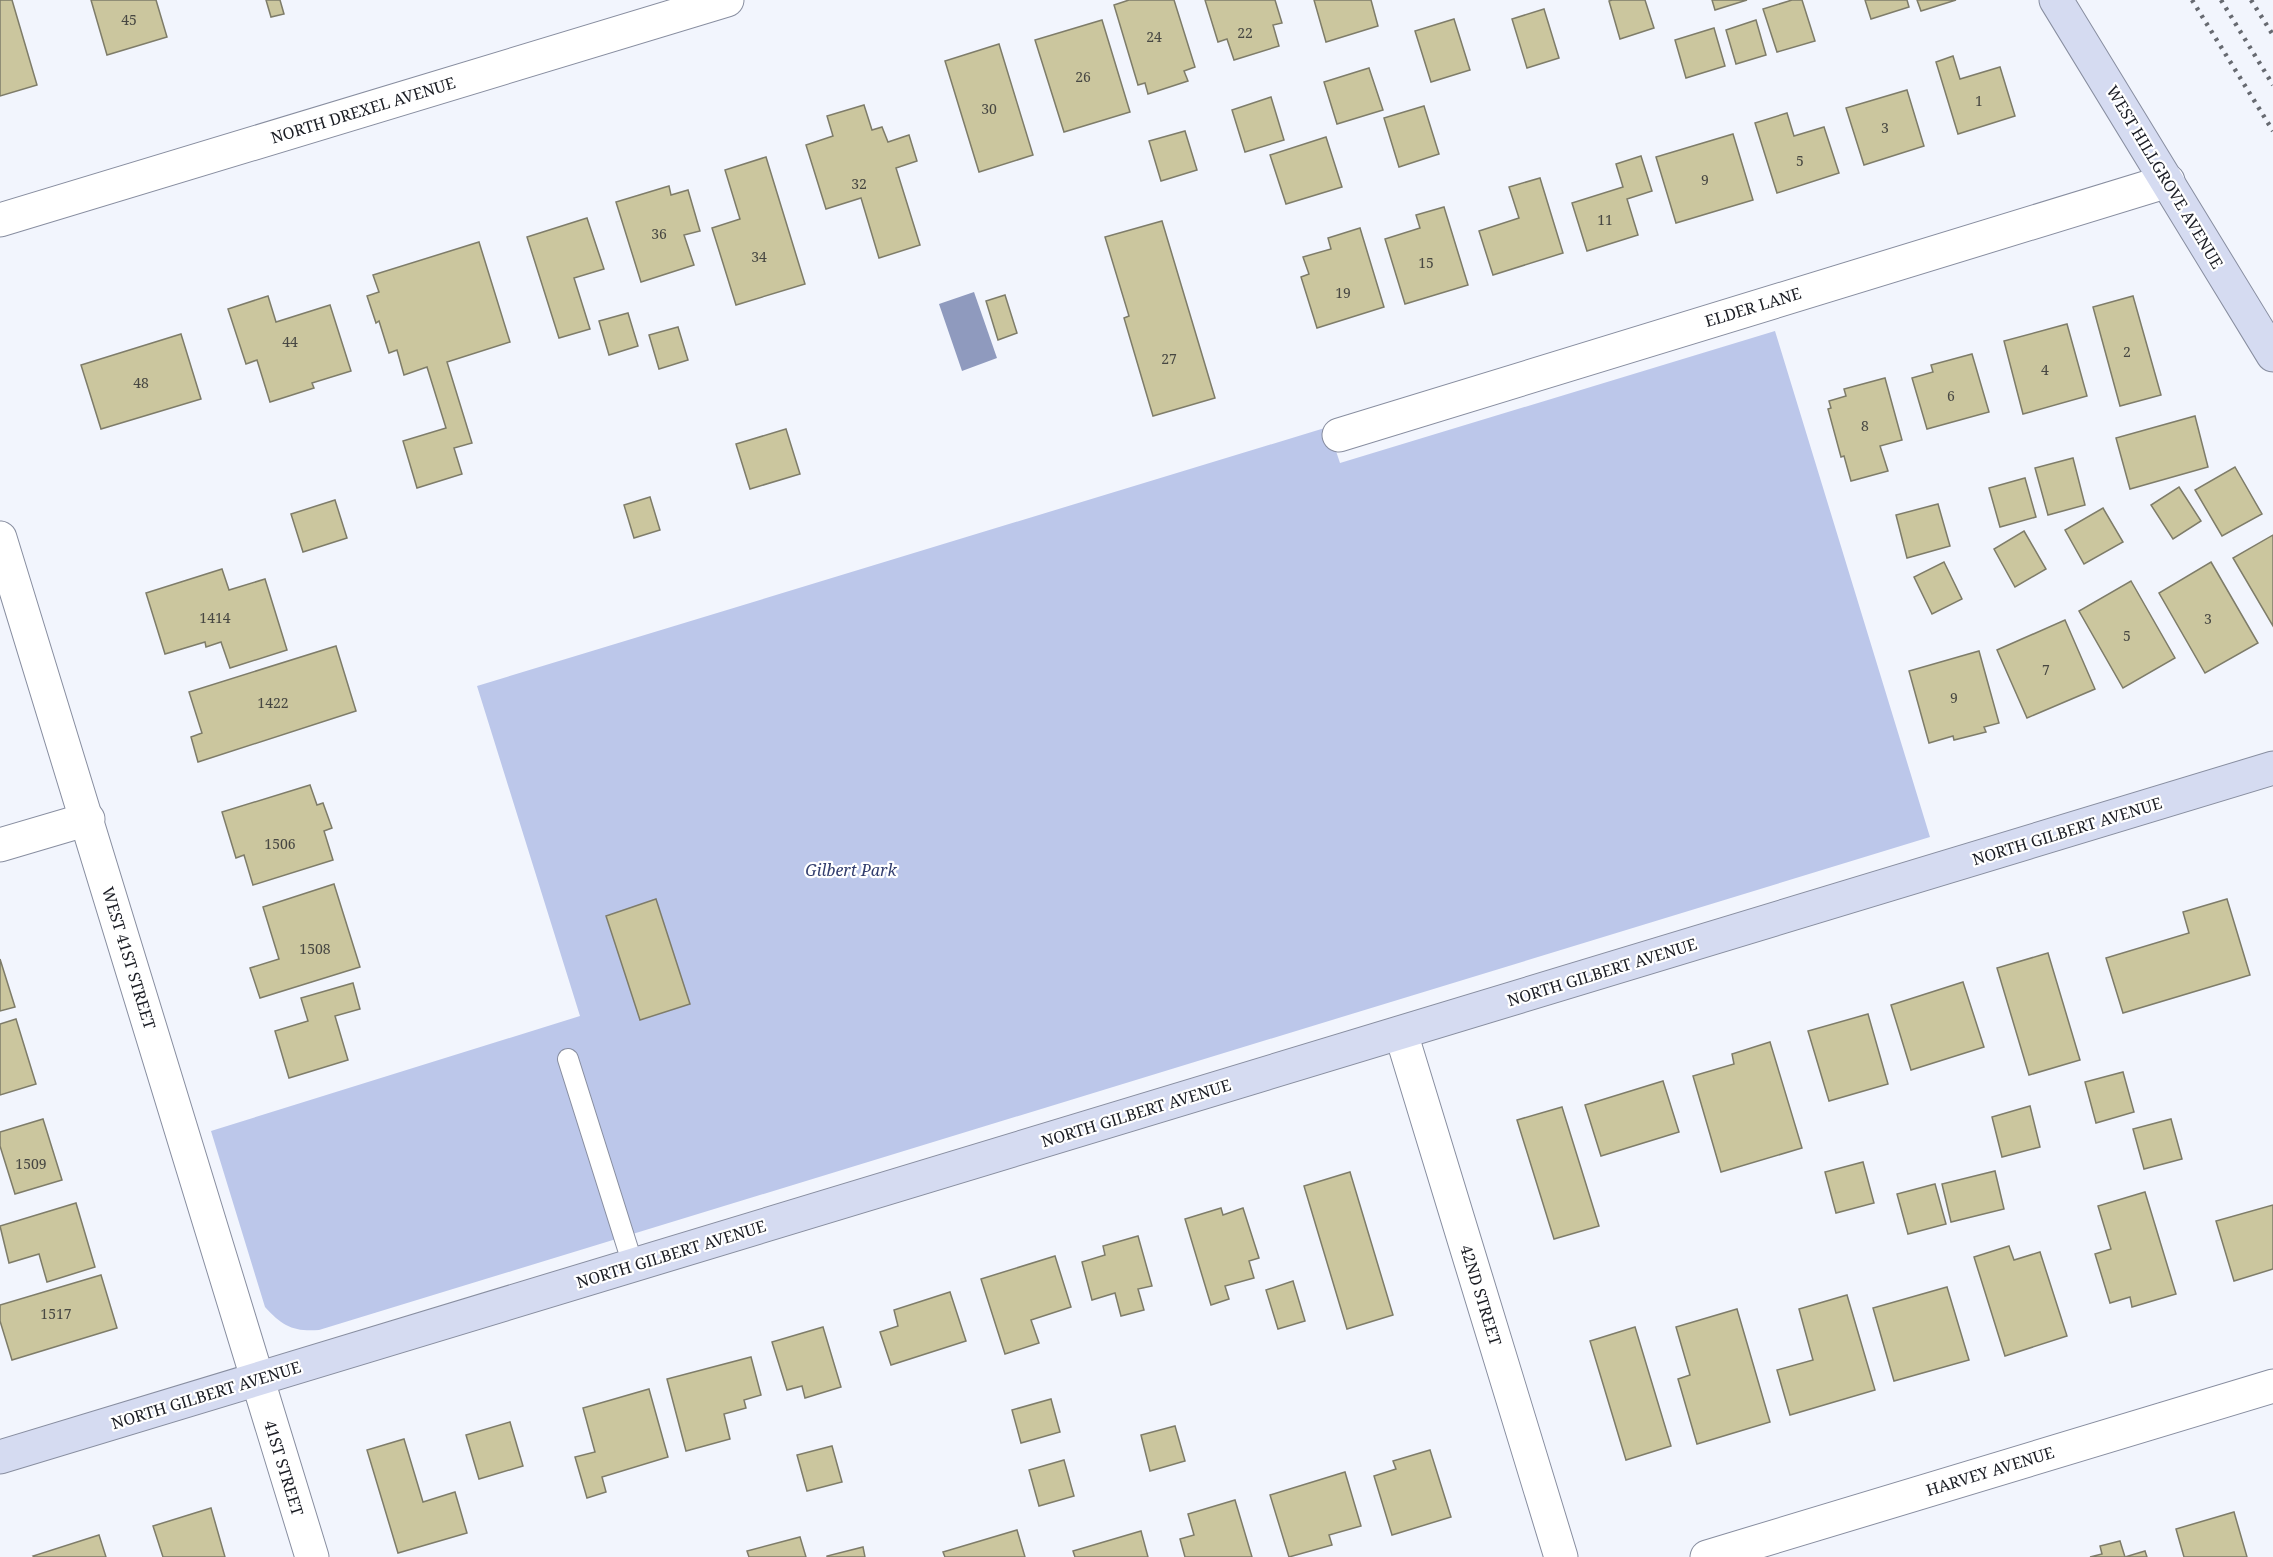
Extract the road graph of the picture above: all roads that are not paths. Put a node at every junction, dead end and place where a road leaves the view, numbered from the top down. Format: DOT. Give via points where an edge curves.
graph roads {
  1 [pos="727,0"];
  2 [pos="2056,0"];
  3 [pos="2168,181"];
  4 [pos="0,220"];
  5 [pos="2273,355"];
  6 [pos="1339,435"];
  7 [pos="0,538"];
  8 [pos="2273,768"];
  9 [pos="88,819"];
  10 [pos="0,845"];
  11 [pos="1401,1033"];
  12 [pos="568,1059"];
  13 [pos="633,1265"];
  14 [pos="257,1379"];
  15 [pos="2273,1386"];
  16 [pos="0,1457"];
  17 [pos="312,1557"];
  18 [pos="1561,1557"];
  19 [pos="1707,1557"];
  1 -- 4 [label="street, NORTH DREXEL AVENUE"];
  2 -- 3 [label="street, WEST HILLGROVE AVENUE"];
  3 -- 5 [label="street, WEST HILLGROVE AVENUE"];
  3 -- 6 [label="street, ELDER LANE"];
  7 -- 9 [label="street, WEST 41ST STREET"];
  8 -- 11 [label="street, NORTH GILBERT AVENUE"];
  9 -- 10 [label="street"];
  9 -- 14 [label="street, WEST 41ST STREET"];
  11 -- 13 [label="street, NORTH GILBERT AVENUE"];
  11 -- 18 [label="street, 42ND STREET"];
  12 -- 13 [label="lane"];
  13 -- 14 [label="street, NORTH GILBERT AVENUE"];
  14 -- 16 [label="street, NORTH GILBERT AVENUE"];
  14 -- 17 [label="street, 41ST STREET"];
  15 -- 19 [label="street, HARVEY AVENUE"];
}
